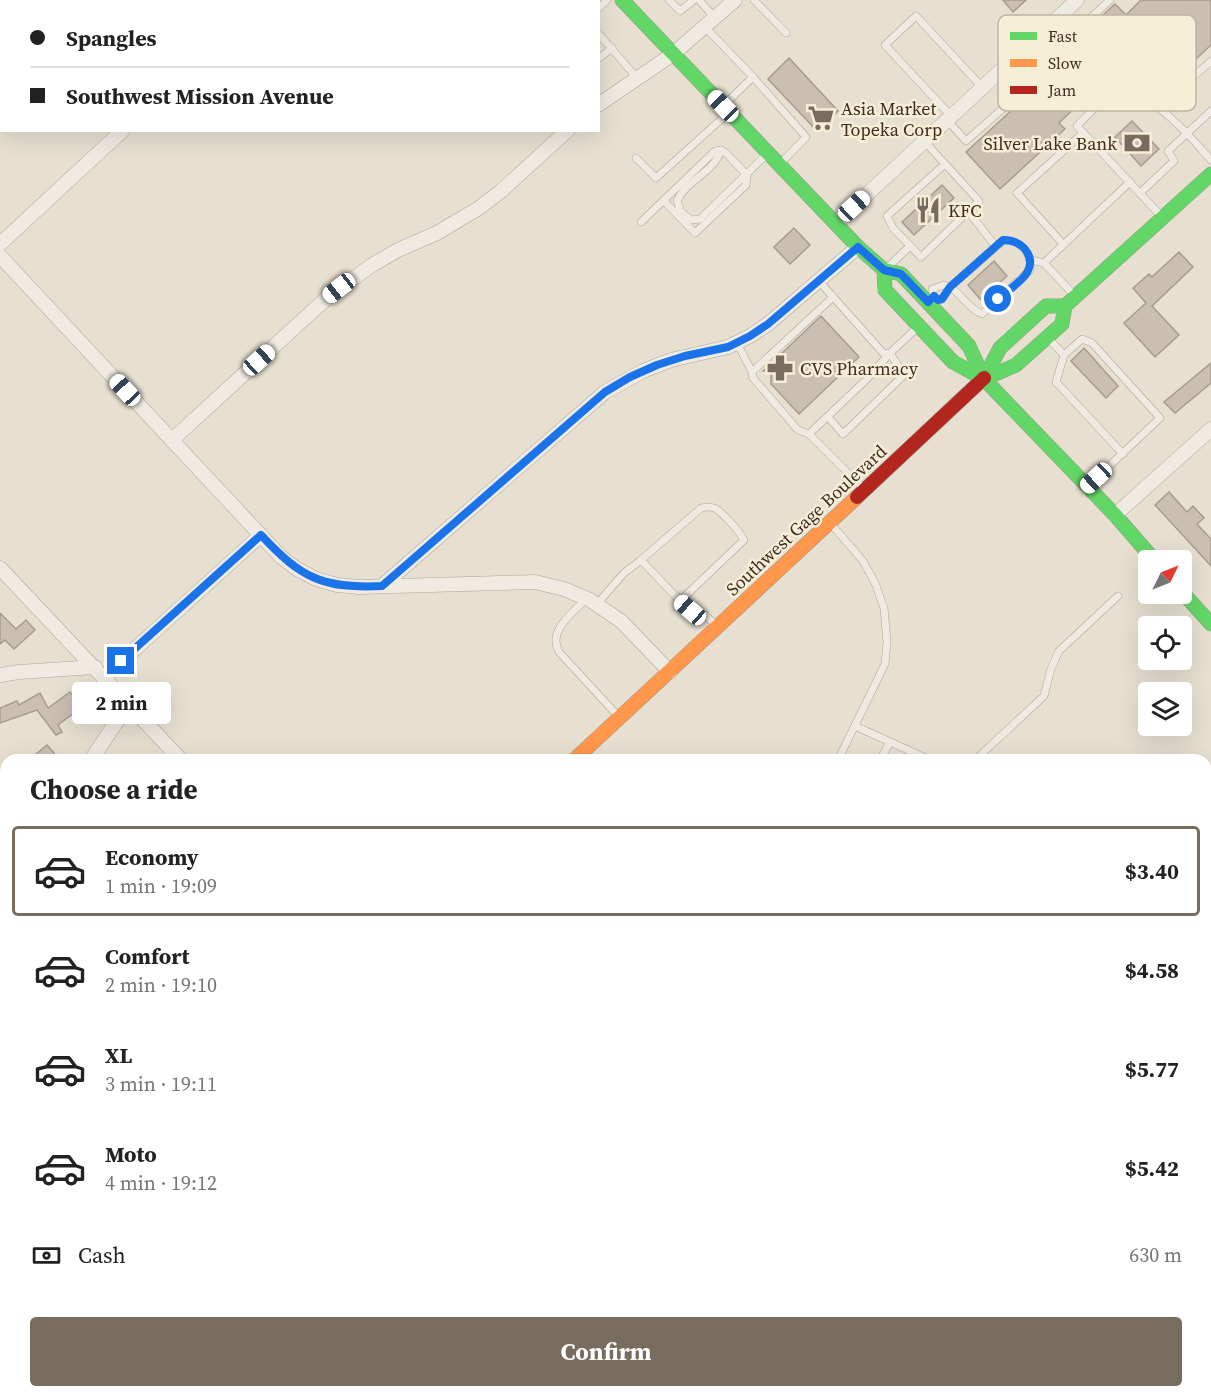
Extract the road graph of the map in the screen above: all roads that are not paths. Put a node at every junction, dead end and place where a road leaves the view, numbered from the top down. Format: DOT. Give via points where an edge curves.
graph roads {
  1 [pos="622,0"];
  2 [pos="669,0"];
  3 [pos="694,0"];
  4 [pos="699,0"];
  5 [pos="735,0"];
  6 [pos="754,0"];
  7 [pos="1077,0"];
  8 [pos="1110,0"];
  9 [pos="1060,15"];
  10 [pos="1094,15"];
  11 [pos="710,22"];
  12 [pos="786,33"];
  13 [pos="600,35"];
  14 [pos="612,48"];
  15 [pos="673,54"];
  16 [pos="600,57"];
  17 [pos="1211,61"];
  18 [pos="998,72"];
  19 [pos="1196,74"];
  20 [pos="753,77"];
  21 [pos="637,78"];
  22 [pos="982,87"];
  23 [pos="600,104"];
  24 [pos="726,109"];
  25 [pos="1000,111"];
  26 [pos="1093,111"];
  27 [pos="1163,111"];
  28 [pos="1211,111"];
  29 [pos="949,118"];
  30 [pos="121,132"];
  31 [pos="566,132"];
  32 [pos="1083,133"];
  33 [pos="1187,134"];
  34 [pos="924,141"];
  35 [pos="721,150"];
  36 [pos="768,153"];
  37 [pos="636,158"];
  38 [pos="1211,160"];
  39 [pos="945,164"];
  40 [pos="780,165"];
  41 [pos="1211,174"];
  42 [pos="747,175"];
  43 [pos="1130,182"];
  44 [pos="1140,193"];
  45 [pos="664,201"];
  46 [pos="968,211"];
  47 [pos="1162,217"];
  48 [pos="641,222"];
  49 [pos="836,223"];
  50 [pos="0,244"];
  51 [pos="1063,244"];
  52 [pos="910,246"];
  53 [pos="858,247"];
  54 [pos="996,247"];
  55 [pos="0,256"];
  56 [pos="1031,260"];
  57 [pos="1044,263"];
  58 [pos="884,270"];
  59 [pos="818,280"];
  60 [pos="950,287"];
  61 [pos="931,296"];
  62 [pos="833,297"];
  63 [pos="1070,301"];
  64 [pos="919,326"];
  65 [pos="1047,337"];
  66 [pos="737,343"];
  67 [pos="890,353"];
  68 [pos="1064,355"];
  69 [pos="752,372"];
  70 [pos="984,379"];
  71 [pos="828,417"];
  72 [pos="1211,429"];
  73 [pos="809,434"];
  74 [pos="172,440"];
  75 [pos="1123,454"];
  76 [pos="1087,487"];
  77 [pos="864,489"];
  78 [pos="1115,515"];
  79 [pos="829,521"];
  80 [pos="261,535"];
  81 [pos="1145,550"];
  82 [pos="641,560"];
  83 [pos="0,568"];
  84 [pos="382,586"];
  85 [pos="1118,596"];
  86 [pos="592,601"];
  87 [pos="680,601"];
  88 [pos="1192,603"];
  89 [pos="1211,624"];
  90 [pos="718,627"];
  91 [pos="99,672"];
  92 [pos="670,672"];
  93 [pos="0,675"];
  94 [pos="130,705"];
  95 [pos="620,718"];
  96 [pos="855,726"];
  97 [pos="890,742"];
  98 [pos="95,754"];
  99 [pos="175,754"];
  100 [pos="581,754"];
  101 [pos="841,754"];
  102 [pos="883,754"];
  103 [pos="915,754"];
  104 [pos="981,754"];
  1 -- 15 [label="main road"];
  2 -- 3 [label="lane" via="680,11"];
  4 -- 11 [label="lane"];
  5 -- 11 [label="street"];
  6 -- 12 [label="lane"];
  7 -- 9 [label="street"];
  8 -- 10 [label="lane"];
  11 -- 15 [label="street"];
  11 -- 20 [label="lane"];
  13 -- 14 [label="lane"];
  14 -- 16 [label="lane"];
  14 -- 21 [label="lane"];
  15 -- 21 [label="street"];
  15 -- 24 [label="main road"];
  17 -- 19 [label="lane"];
  18 -- 22 [label="street"];
  20 -- 24 [label="lane"];
  20 -- 40 [label="lane" via="806,137"];
  21 -- 23 [label="street"];
  22 -- 29 [label="street"];
  22 -- 29 [label="lane" via="916,16 885,45"];
  24 -- 36 [label="main road"];
  24 -- 37 [label="lane" via="656,178"];
  25 -- 29 [label="lane" via="966,141"];
  26 -- 32 [label="lane" via="1077,126"];
  27 -- 33 [label="lane"];
  28 -- 33 [label="lane"];
  29 -- 34 [label="street"];
  30 -- 50 [label="street"];
  31 -- 74 [label="street" via="479,208 372,265 329,296"];
  32 -- 43 [label="lane"];
  32 -- 51 [label="lane" via="1017,193"];
  33 -- 38 [label="lane"];
  33 -- 44 [label="lane" via="1168,151 1174,161"];
  34 -- 39 [label="lane"];
  34 -- 49 [label="street"];
  35 -- 42 [label="lane"];
  35 -- 42 [label="lane" via="717,161 681,194 677,201 681,212 691,220 700,219"];
  35 -- 45 [label="lane"];
  36 -- 40 [label="main road"];
  36 -- 42 [label="lane"];
  39 -- 46 [label="lane" via="979,201"];
  39 -- 52 [label="lane" via="887,216"];
  40 -- 49 [label="main road"];
  41 -- 47 [label="main road, Southwest Gage Boulevard"];
  42 -- 45 [label="lane" via="746,185 694,233"];
  43 -- 44 [label="lane"];
  43 -- 51 [label="lane"];
  44 -- 47 [label="lane"];
  45 -- 48 [label="lane"];
  46 -- 52 [label="lane" via="921,257"];
  46 -- 54 [label="lane"];
  47 -- 63 [label="main road, Southwest Gage Boulevard"];
  49 -- 53 [label="main road"];
  51 -- 57 [label="lane"];
  52 -- 58 [label="lane"];
  53 -- 58 [label="main road"];
  53 -- 59 [label="street"];
  54 -- 56 [label="lane" via="1003,240 1021,244"];
  54 -- 60 [label="lane"];
  55 -- 74 [label="street"];
  56 -- 57 [label="lane"];
  56 -- 60 [label="lane" via="1030,270 982,314"];
  57 -- 63 [label="lane"];
  58 -- 61 [label="main road" via="901,274"];
  58 -- 64 [label="main road" via="885,290"];
  59 -- 62 [label="lane"];
  59 -- 66 [label="street" via="768,324"];
  60 -- 61 [label="lane" via="944,285"];
  60 -- 61 [label="lane" via="942,299"];
  61 -- 70 [label="main road" via="969,346"];
  62 -- 67 [label="lane" via="884,354"];
  62 -- 69 [label="lane"];
  63 -- 65 [label="main road, Southwest Gage Boulevard" via="1062,324"];
  63 -- 70 [label="main road, Southwest Gage Boulevard" via="1046,306 1038,313 1000,348"];
  64 -- 67 [label="lane"];
  64 -- 70 [label="main road" via="952,362"];
  65 -- 68 [label="lane"];
  65 -- 70 [label="main road, Southwest Gage Boulevard" via="1016,365"];
  66 -- 69 [label="lane"];
  66 -- 84 [label="street" via="661,363 605,392"];
  67 -- 71 [label="lane"];
  67 -- 71 [label="lane" via="904,375 843,434"];
  68 -- 75 [label="lane" via="1056,382"];
  68 -- 75 [label="lane" via="1082,339 1092,343 1160,418"];
  69 -- 73 [label="lane" via="798,430"];
  70 -- 76 [label="main road"];
  70 -- 77 [label="main road, Southwest Gage Boulevard"];
  71 -- 73 [label="lane"];
  72 -- 78 [label="street"];
  73 -- 77 [label="lane"];
  74 -- 80 [label="street"];
  75 -- 76 [label="lane"];
  76 -- 78 [label="main road"];
  77 -- 79 [label="main road, Southwest Gage Boulevard"];
  78 -- 81 [label="main road"];
  79 -- 90 [label="main road, Southwest Gage Boulevard"];
  79 -- 96 [label="lane" via="869,571 886,621 885,664"];
  80 -- 84 [label="street" via="289,563 316,579 338,585"];
  80 -- 91 [label="street"];
  82 -- 86 [label="lane"];
  82 -- 87 [label="lane"];
  82 -- 87 [label="lane" via="701,508 716,508 741,534 744,540"];
  83 -- 91 [label="street"];
  84 -- 86 [label="street" via="535,582"];
  85 -- 104 [label="lane" via="1059,651 1044,696"];
  86 -- 92 [label="street" via="621,621"];
  86 -- 95 [label="lane" via="558,629 554,641 559,652"];
  87 -- 90 [label="lane"];
  88 -- 89 [label="main road"];
  90 -- 92 [label="main road, Southwest Gage Boulevard"];
  91 -- 93 [label="street"];
  91 -- 94 [label="street"];
  92 -- 95 [label="main road, Southwest Gage Boulevard"];
  94 -- 98 [label="street"];
  94 -- 99 [label="street"];
  95 -- 100 [label="main road, Southwest Gage Boulevard"];
  96 -- 97 [label="lane"];
  96 -- 101 [label="lane"];
  97 -- 102 [label="lane"];
  97 -- 103 [label="lane"];
}
